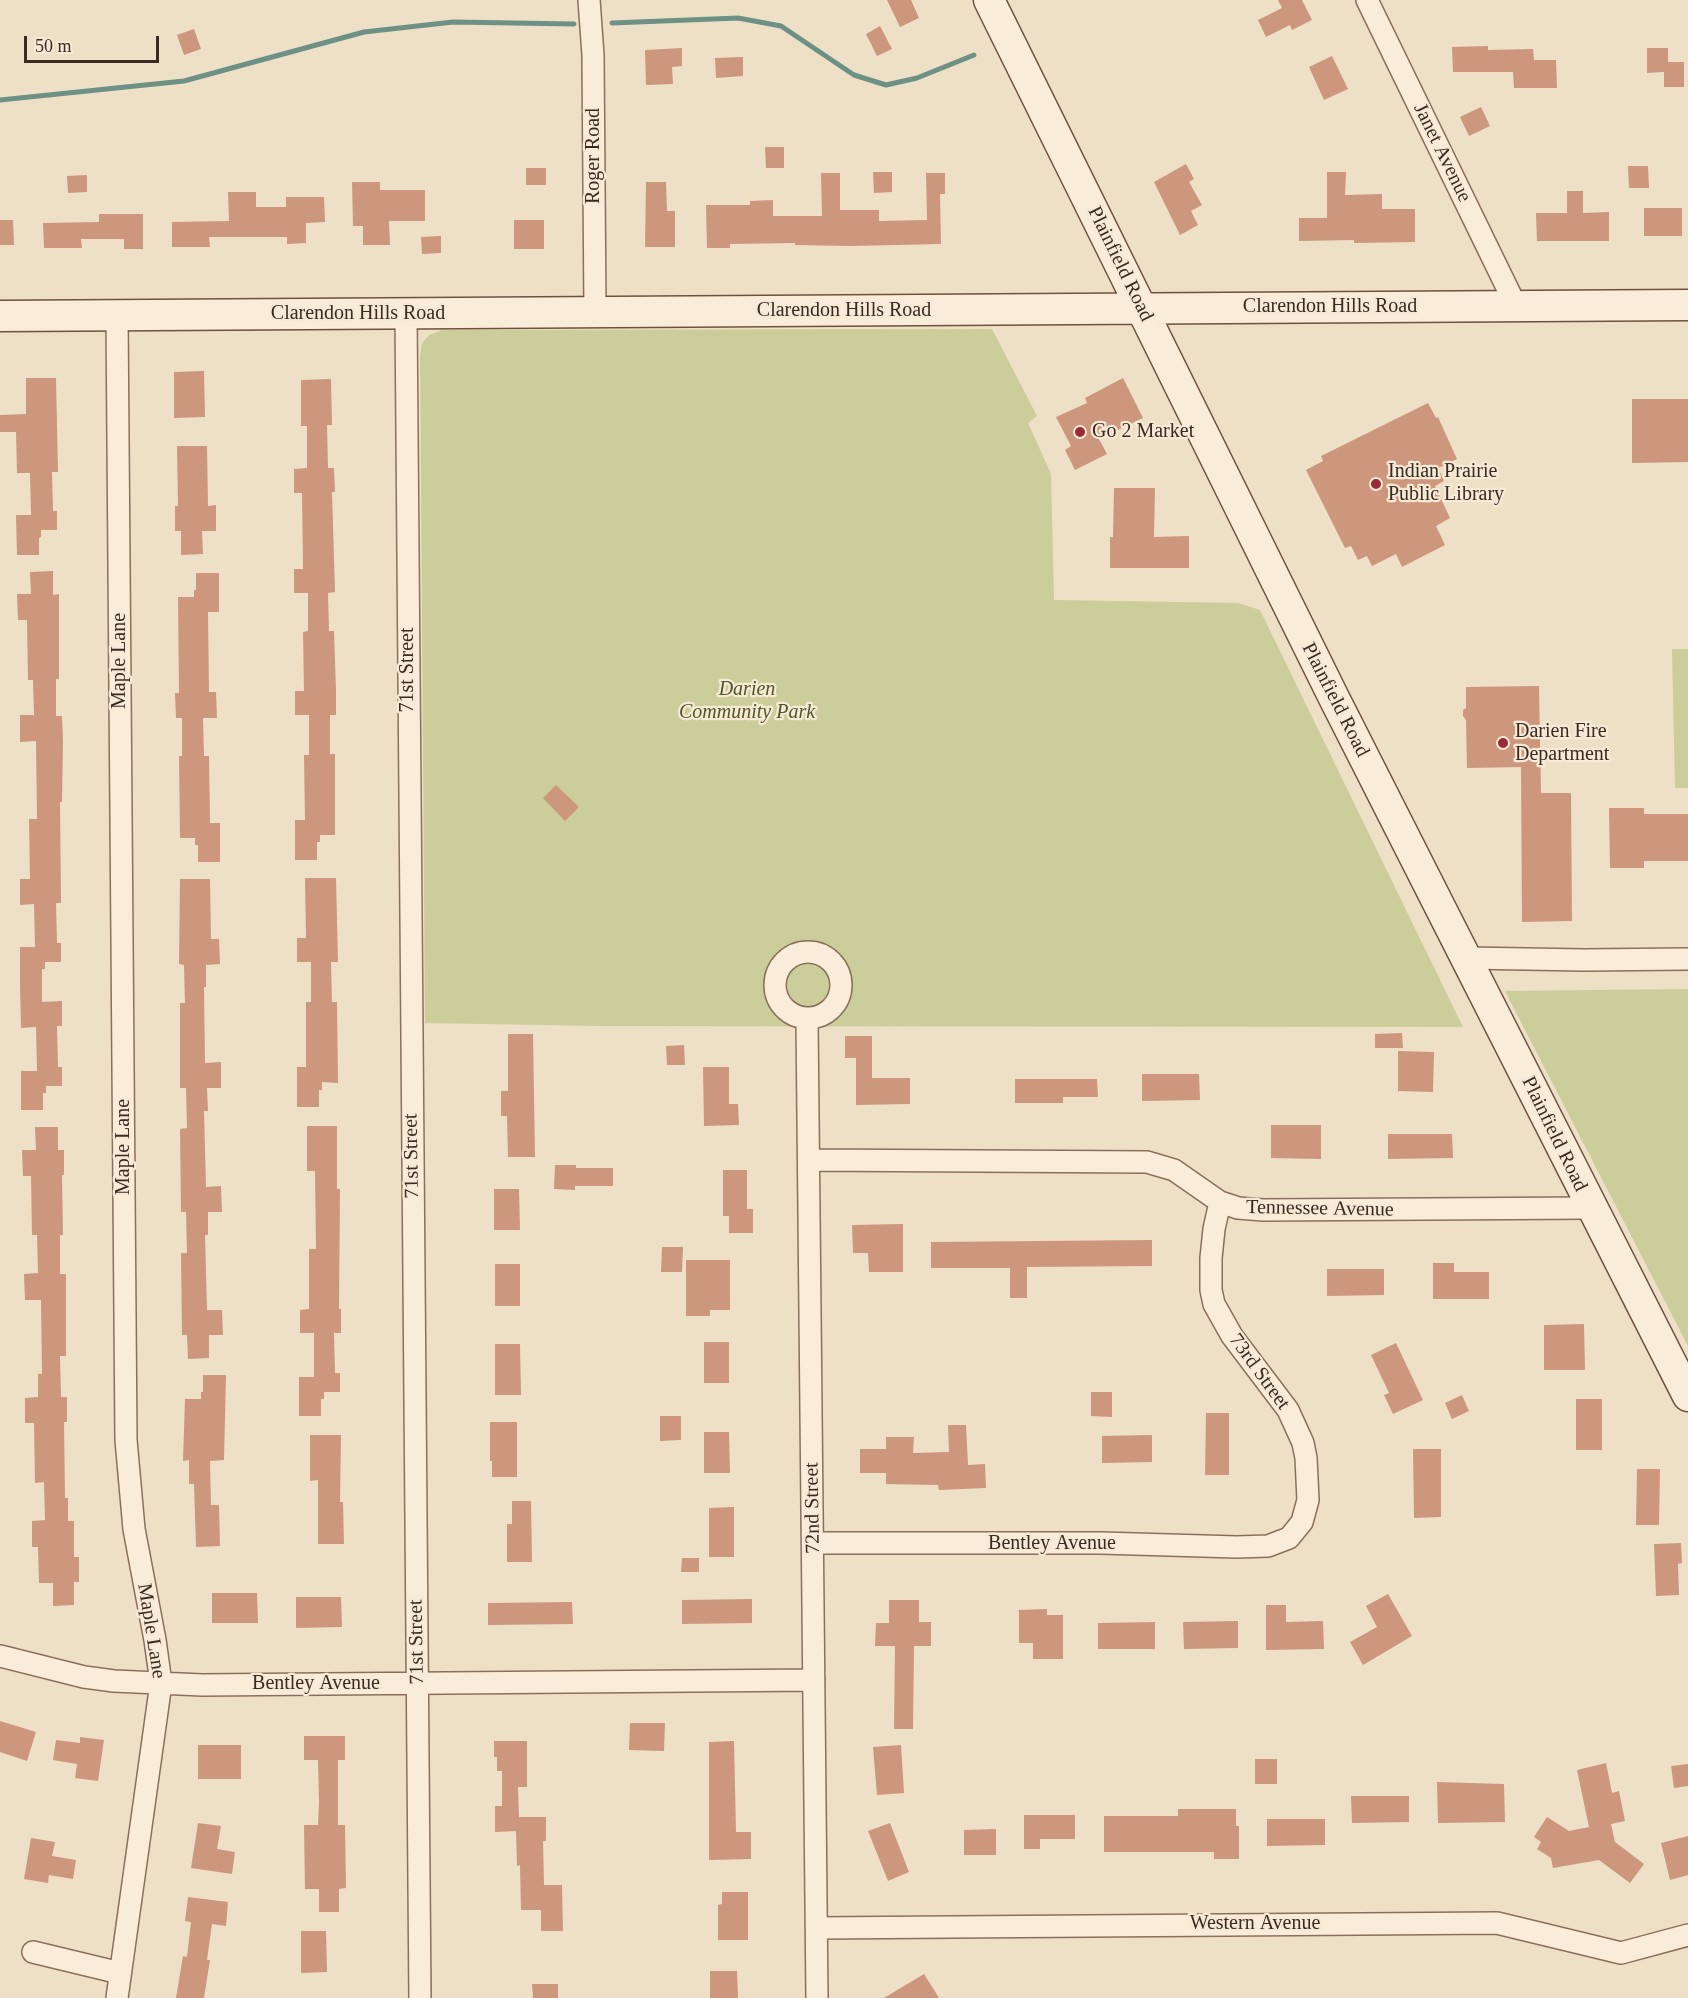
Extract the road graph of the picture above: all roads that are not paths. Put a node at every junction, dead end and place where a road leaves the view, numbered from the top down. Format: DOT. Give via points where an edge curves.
graph roads {
  1 [pos="589,0"];
  2 [pos="989,0"];
  3 [pos="1367,0"];
  4 [pos="1688,305"];
  5 [pos="1516,306"];
  6 [pos="1142,309"];
  7 [pos="595,312"];
  8 [pos="406,314"];
  9 [pos="117,315"];
  10 [pos="0,316"];
  11 [pos="1467,958"];
  12 [pos="1688,959"];
  13 [pos="807,1019"];
  14 [pos="810,1160"];
  15 [pos="1220,1202"];
  16 [pos="1591,1208"];
  17 [pos="1688,1396"];
  18 [pos="1289,1538"];
  19 [pos="813,1544"];
  20 [pos="0,1656"];
  21 [pos="814,1680"];
  22 [pos="161,1683"];
  23 [pos="417,1684"];
  24 [pos="817,1928"];
  25 [pos="1688,1935"];
  26 [pos="33,1952"];
  27 [pos="120,1972"];
  28 [pos="117,1998"];
  29 [pos="420,1998"];
  30 [pos="817,1998"];
  1 -- 7 [label="street, Roger Road" via="594,55"];
  2 -- 6 [label="street, Plainfield Road"];
  3 -- 5 [label="street, Janet Avenue"];
  4 -- 5 [label="street, Clarendon Hills Road"];
  5 -- 6 [label="street, Clarendon Hills Road"];
  6 -- 7 [label="street, Clarendon Hills Road"];
  6 -- 11 [label="street, Plainfield Road"];
  7 -- 8 [label="street, Clarendon Hills Road"];
  8 -- 9 [label="street, Clarendon Hills Road"];
  8 -- 23 [label="street, 71st Street"];
  9 -- 10 [label="street, Clarendon Hills Road"];
  9 -- 22 [label="street, Maple Lane" via="126,1440 134,1529"];
  11 -- 12 [label="street"];
  11 -- 16 [label="street, Plainfield Road"];
  13 -- 14 [label="street, 72nd Street"];
  14 -- 15 [label="street, Tennessee Avenue" via="1147,1162 1174,1170"];
  14 -- 19 [label="street, 72nd Street"];
  15 -- 16 [label="street, Tennessee Avenue" via="1263,1210"];
  15 -- 18 [label="street, 73rd Street" via="1211,1258 1214,1304 1232,1336 1288,1410 1303,1443 1308,1500 1302,1522"];
  16 -- 17 [label="street, Plainfield Road"];
  18 -- 19 [label="street, Bentley Avenue" via="1268,1546 1237,1547 1101,1543"];
  19 -- 21 [label="street, 72nd Street"];
  20 -- 22 [label="street, Bentley Avenue" via="84,1677"];
  21 -- 23 [label="street, Bentley Avenue"];
  21 -- 24 [label="street, 72nd Street"];
  22 -- 23 [label="street, Bentley Avenue"];
  22 -- 27 [label="street, Maple Lane"];
  23 -- 29 [label="street, 71st Street"];
  24 -- 25 [label="street, Western Avenue" via="1497,1923 1621,1953"];
  24 -- 30 [label="street, 72nd Street"];
  26 -- 27 [label="street"];
  27 -- 28 [label="street, Maple Lane"];
}
